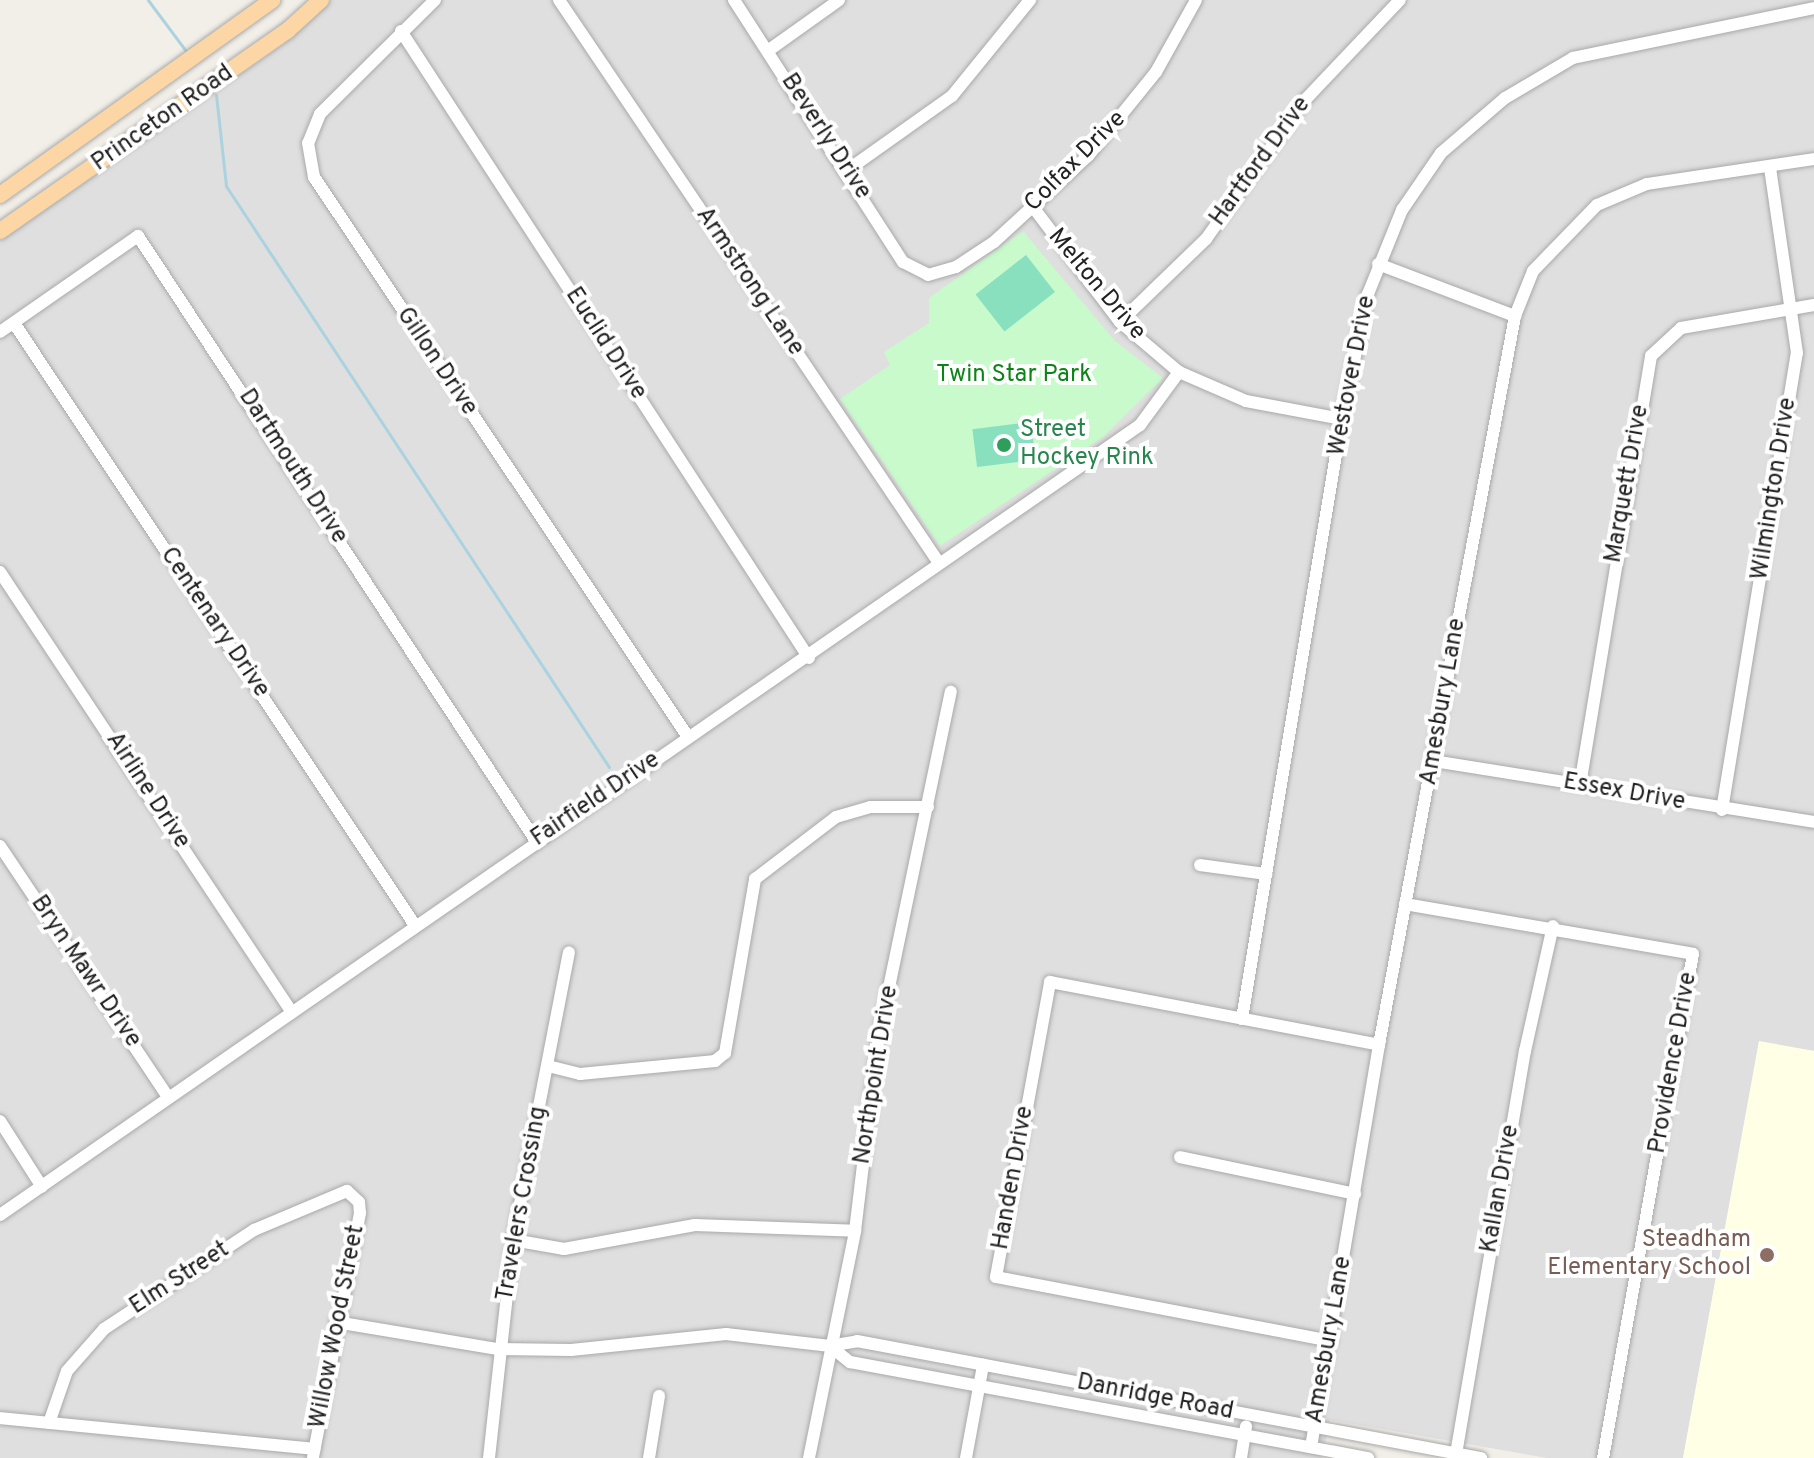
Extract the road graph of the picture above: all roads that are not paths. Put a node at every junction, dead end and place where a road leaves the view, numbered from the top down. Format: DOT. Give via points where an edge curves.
graph roads {
  1 [pos="272,0"];
  2 [pos="321,0"];
  3 [pos="435,0"];
  4 [pos="559,0"];
  5 [pos="734,0"];
  6 [pos="839,0"];
  7 [pos="1030,0"];
  8 [pos="1196,0"];
  9 [pos="1400,0"];
  10 [pos="1814,8"];
  11 [pos="401,31"];
  12 [pos="769,50"];
  13 [pos="159,85"];
  14 [pos="174,110"];
  15 [pos="1814,159"];
  16 [pos="1770,167"];
  17 [pos="845,172"];
  18 [pos="30,174"];
  19 [pos="0,195"];
  20 [pos="47,200"];
  21 [pos="1033,207"];
  22 [pos="0,231"];
  23 [pos="1378,264"];
  24 [pos="915,273"];
  25 [pos="1814,305"];
  26 [pos="1793,308"];
  27 [pos="1515,316"];
  28 [pos="1120,322"];
  29 [pos="14,323"];
  30 [pos="0,332"];
  31 [pos="1179,372"];
  32 [pos="1342,419"];
  33 [pos="939,563"];
  34 [pos="0,572"];
  35 [pos="809,658"];
  36 [pos="951,692"];
  37 [pos="688,737"];
  38 [pos="1434,761"];
  39 [pos="1580,785"];
  40 [pos="928,807"];
  41 [pos="1722,810"];
  42 [pos="1814,822"];
  43 [pos="536,841"];
  44 [pos="0,846"];
  45 [pos="5,865"];
  46 [pos="1200,865"];
  47 [pos="1266,874"];
  48 [pos="1405,904"];
  49 [pos="414,924"];
  50 [pos="1553,926"];
  51 [pos="569,952"];
  52 [pos="291,1011"];
  53 [pos="1242,1019"];
  54 [pos="1379,1045"];
  55 [pos="548,1066"];
  56 [pos="169,1098"];
  57 [pos="0,1121"];
  58 [pos="1180,1157"];
  59 [pos="42,1187"];
  60 [pos="1355,1194"];
  61 [pos="356,1197"];
  62 [pos="0,1215"];
  63 [pos="855,1231"];
  64 [pos="513,1240"];
  65 [pos="336,1322"];
  66 [pos="1331,1341"];
  67 [pos="830,1346"];
  68 [pos="498,1349"];
  69 [pos="983,1365"];
  70 [pos="979,1385"];
  71 [pos="659,1396"];
  72 [pos="1248,1415"];
  73 [pos="0,1418"];
  74 [pos="49,1423"];
  75 [pos="1315,1427"];
  76 [pos="1245,1434"];
  77 [pos="1311,1447"];
  78 [pos="314,1454"];
  79 [pos="1456,1454"];
  80 [pos="489,1458"];
  81 [pos="649,1458"];
  82 [pos="809,1458"];
  83 [pos="966,1458"];
  84 [pos="1241,1458"];
  85 [pos="1368,1458"];
  86 [pos="1481,1458"];
  87 [pos="1603,1458"];
  1 -- 13 [label="main road, Princeton Road"];
  2 -- 14 [label="main road, Princeton Road"];
  3 -- 11 [label="street, Gillon Drive"];
  4 -- 33 [label="street, Armstrong Lane"];
  5 -- 12 [label="street, Beverly Drive"];
  6 -- 12 [label="street"];
  7 -- 17 [label="street" via="952,96"];
  8 -- 21 [label="street, Colfax Drive" via="1115,127"];
  9 -- 28 [label="street, Hartford Drive" via="1304,101 1206,239"];
  10 -- 23 [label="street, Westover Drive" via="1573,58 1505,98 1441,153 1402,210"];
  11 -- 35 [label="street, Euclid Drive"];
  11 -- 37 [label="street, Gillon Drive" via="312,125 308,143 314,177"];
  12 -- 17 [label="street, Beverly Drive"];
  13 -- 14 [label="main road"];
  13 -- 18 [label="main road, Princeton Road"];
  14 -- 20 [label="main road, Princeton Road"];
  15 -- 16 [label="street, Amesbury Lane"];
  16 -- 26 [label="street, Wilmington Drive"];
  16 -- 27 [label="street, Amesbury Lane" via="1647,184 1597,205 1533,271"];
  17 -- 24 [label="street, Beverly Drive"];
  18 -- 19 [label="main road, Princeton Road"];
  18 -- 20 [label="main road"];
  20 -- 22 [label="main road, Princeton Road"];
  21 -- 24 [label="street, Colfax Drive" via="956,267 939,274"];
  21 -- 28 [label="street, Melton Drive"];
  23 -- 27 [label="street"];
  23 -- 32 [label="street, Westover Drive"];
  25 -- 26 [label="street, Marquett Drive"];
  26 -- 39 [label="street, Marquett Drive" via="1681,328 1651,356"];
  26 -- 41 [label="street, Wilmington Drive" via="1794,368"];
  27 -- 38 [label="street, Amesbury Lane"];
  28 -- 31 [label="street, Melton Drive"];
  29 -- 30 [label="street, Dartmouth Drive"];
  29 -- 43 [label="street, Dartmouth Drive" via="138,236"];
  29 -- 49 [label="street, Centenary Drive"];
  31 -- 32 [label="street, Melton Drive" via="1246,401"];
  31 -- 33 [label="street, Fairfield Drive" via="1140,425"];
  32 -- 47 [label="street, Westover Drive"];
  33 -- 35 [label="street, Fairfield Drive"];
  34 -- 52 [label="street, Airline Drive"];
  35 -- 37 [label="street, Fairfield Drive"];
  36 -- 40 [label="street, Northpoint Drive"];
  37 -- 43 [label="street, Fairfield Drive"];
  38 -- 39 [label="street, Essex Drive"];
  38 -- 48 [label="street, Amesbury Lane"];
  39 -- 41 [label="street, Essex Drive"];
  40 -- 55 [label="street" via="870,807 836,817 755,879 725,1053 715,1061 580,1074"];
  40 -- 63 [label="street, Northpoint Drive" via="878,1040"];
  41 -- 42 [label="street, Essex Drive"];
  43 -- 49 [label="street, Fairfield Drive"];
  44 -- 45 [label="street, Bryn Mawr Drive"];
  45 -- 56 [label="street, Bryn Mawr Drive"];
  46 -- 47 [label="street"];
  47 -- 53 [label="street, Westover Drive"];
  48 -- 50 [label="street, Providence Drive"];
  48 -- 54 [label="street, Amesbury Lane"];
  49 -- 52 [label="street, Fairfield Drive"];
  50 -- 79 [label="street, Kallan Drive" via="1525,1051"];
  50 -- 87 [label="street, Providence Drive" via="1693,954"];
  51 -- 55 [label="street, Travelers Crossing"];
  52 -- 56 [label="street, Fairfield Drive"];
  53 -- 54 [label="street"];
  53 -- 66 [label="street, Handen Drive" via="1050,982 996,1277"];
  54 -- 60 [label="street, Amesbury Lane"];
  55 -- 64 [label="street, Travelers Crossing"];
  56 -- 59 [label="street, Fairfield Drive"];
  57 -- 59 [label="street"];
  58 -- 60 [label="street"];
  59 -- 62 [label="street, Fairfield Drive"];
  60 -- 66 [label="street, Amesbury Lane"];
  61 -- 65 [label="street, Willow Wood Street" via="360,1213"];
  61 -- 74 [label="street, Elm Street" via="336,1191 254,1230 104,1329 67,1371"];
  63 -- 64 [label="street" via="695,1225 564,1249"];
  63 -- 67 [label="street, Northpoint Drive"];
  64 -- 68 [label="street, Travelers Crossing"];
  65 -- 68 [label="street, Danridge Road"];
  65 -- 78 [label="street, Willow Wood Street"];
  66 -- 75 [label="street, Amesbury Lane"];
  67 -- 68 [label="street, Danridge Road" via="726,1334 571,1350"];
  67 -- 69 [label="street, Danridge Road" via="857,1341"];
  67 -- 70 [label="street, Danridge Road" via="850,1362"];
  67 -- 82 [label="street, Northpoint Drive"];
  68 -- 80 [label="street, Travelers Crossing"];
  69 -- 70 [label="street"];
  69 -- 72 [label="street, Danridge Road"];
  70 -- 76 [label="street, Danridge Road"];
  70 -- 83 [label="street"];
  71 -- 81 [label="street"];
  72 -- 75 [label="street, Danridge Road"];
  72 -- 76 [label="street"];
  73 -- 74 [label="street"];
  74 -- 78 [label="street"];
  75 -- 77 [label="street, Amesbury Lane"];
  75 -- 79 [label="street, Danridge Road"];
  76 -- 77 [label="street, Danridge Road"];
  76 -- 84 [label="street"];
  77 -- 85 [label="street, Danridge Road"];
  79 -- 86 [label="street, Danridge Road"];
}
